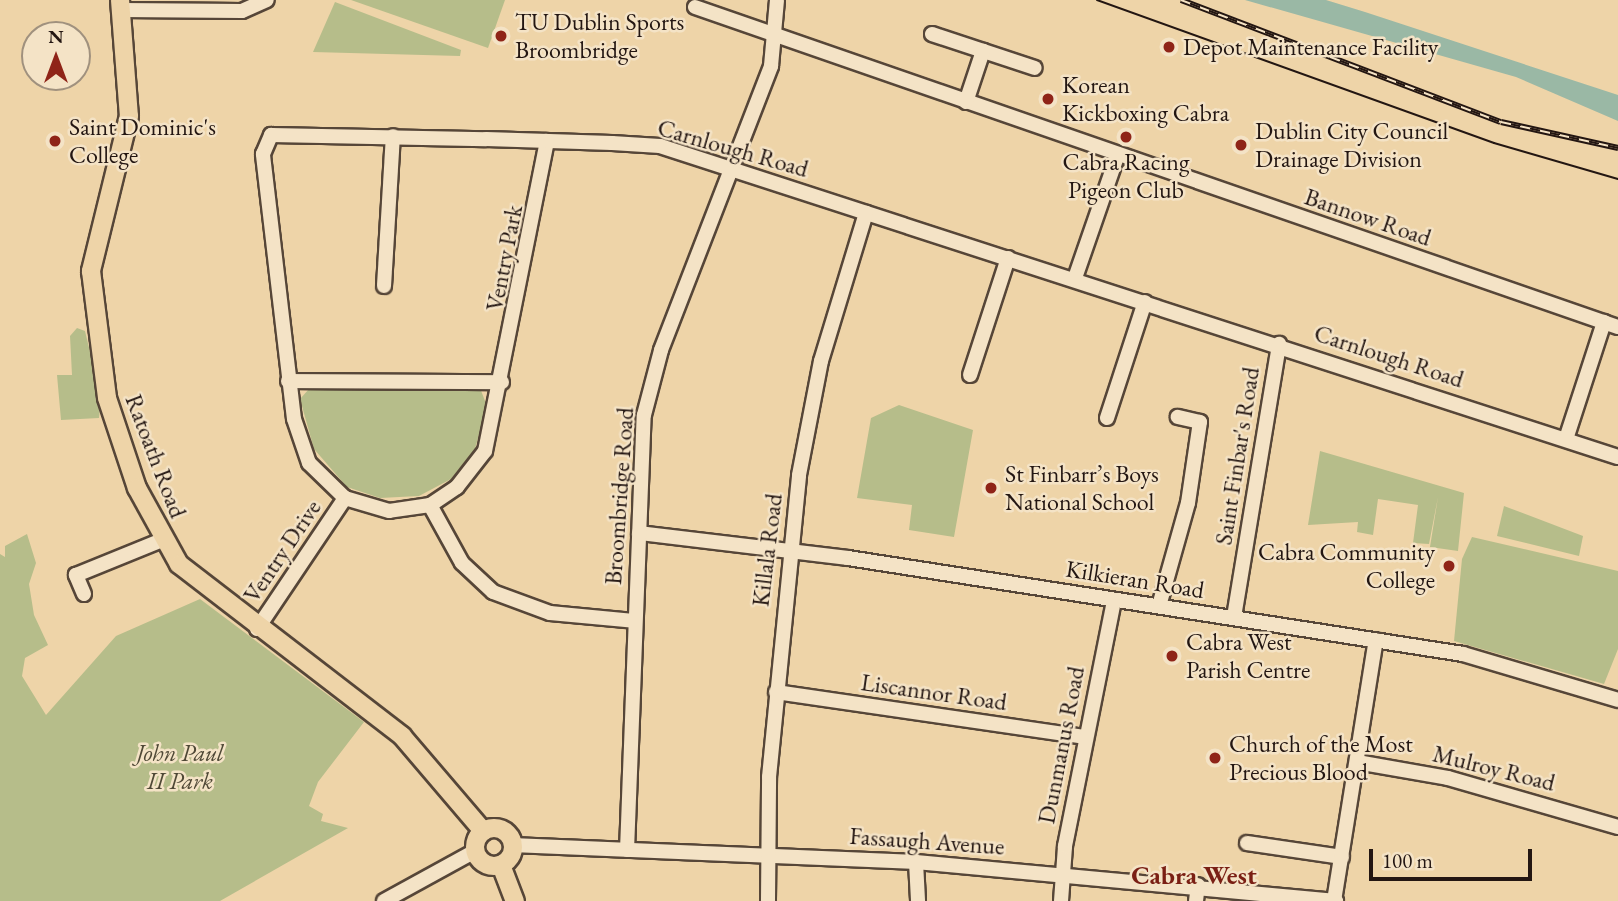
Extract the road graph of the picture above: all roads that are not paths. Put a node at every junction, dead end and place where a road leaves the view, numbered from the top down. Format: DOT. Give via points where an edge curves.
graph roads {
  1 [pos="267,0"];
  2 [pos="777,0"];
  3 [pos="121,5"];
  4 [pos="695,7"];
  5 [pos="932,34"];
  6 [pos="777,38"];
  7 [pos="983,51"];
  8 [pos="1035,68"];
  9 [pos="966,102"];
  10 [pos="393,136"];
  11 [pos="265,140"];
  12 [pos="547,141"];
  13 [pos="1118,154"];
  14 [pos="734,167"];
  15 [pos="866,213"];
  16 [pos="1008,258"];
  17 [pos="1075,278"];
  18 [pos="384,286"];
  19 [pos="1145,302"];
  20 [pos="1604,322"];
  21 [pos="1618,327"];
  22 [pos="1279,344"];
  23 [pos="970,375"];
  24 [pos="288,381"];
  25 [pos="502,382"];
  26 [pos="1178,417"];
  27 [pos="1107,418"];
  28 [pos="1567,436"];
  29 [pos="1618,457"];
  30 [pos="345,498"];
  31 [pos="430,506"];
  32 [pos="639,533"];
  33 [pos="162,540"];
  34 [pos="789,550"];
  35 [pos="84,594"];
  36 [pos="1114,600"];
  37 [pos="1159,606"];
  38 [pos="1234,617"];
  39 [pos="634,621"];
  40 [pos="257,629"];
  41 [pos="1376,640"];
  42 [pos="776,692"];
  43 [pos="1618,700"];
  44 [pos="1086,737"];
  45 [pos="1357,762"];
  46 [pos="1618,827"];
  47 [pos="483,831"];
  48 [pos="1247,843"];
  49 [pos="513,845"];
  50 [pos="627,850"];
  51 [pos="475,851"];
  52 [pos="767,856"];
  53 [pos="1342,857"];
  54 [pos="916,862"];
  55 [pos="501,865"];
  56 [pos="1062,874"];
  57 [pos="1198,885"];
  58 [pos="384,901"];
  59 [pos="515,901"];
  60 [pos="768,901"];
  61 [pos="918,901"];
  62 [pos="1061,901"];
  63 [pos="1196,901"];
  64 [pos="1334,901"];
  1 -- 3 [label="street" via="242,11"];
  2 -- 6 [label="street, Broombridge Road"];
  3 -- 33 [label="main road, Ratoath Road" via="130,116 94,243 92,292 116,430"];
  4 -- 6 [label="street, Bannow Road"];
  5 -- 7 [label="street"];
  6 -- 9 [label="street, Bannow Road"];
  6 -- 14 [label="street, Broombridge Road"];
  7 -- 8 [label="street"];
  7 -- 9 [label="street"];
  9 -- 13 [label="street, Bannow Road"];
  10 -- 11 [label="street, Carnlough Road" via="283,134"];
  10 -- 12 [label="street, Carnlough Road"];
  10 -- 18 [label="street"];
  11 -- 24 [label="street, Ventry Park"];
  12 -- 14 [label="street, Carnlough Road" via="660,146"];
  12 -- 25 [label="street, Ventry Park"];
  13 -- 17 [label="street"];
  13 -- 20 [label="street, Bannow Road"];
  14 -- 15 [label="street, Carnlough Road"];
  14 -- 32 [label="street, Broombridge Road" via="650,387"];
  15 -- 16 [label="street, Carnlough Road"];
  15 -- 34 [label="street, Killala Road" via="821,361"];
  16 -- 17 [label="street, Carnlough Road"];
  16 -- 23 [label="street"];
  17 -- 19 [label="street, Carnlough Road"];
  19 -- 22 [label="street, Carnlough Road"];
  19 -- 27 [label="street"];
  20 -- 21 [label="street, Bannow Road"];
  20 -- 28 [label="street"];
  22 -- 28 [label="street, Carnlough Road"];
  22 -- 38 [label="street, Saint Finbar's Road"];
  24 -- 25 [label="street"];
  24 -- 30 [label="street, Ventry Park" via="309,463"];
  25 -- 31 [label="street, Ventry Park" via="485,451 457,487"];
  26 -- 37 [label="street" via="1200,422 1188,503"];
  28 -- 29 [label="street, Carnlough Road"];
  30 -- 31 [label="street, Ventry Park" via="389,511"];
  30 -- 40 [label="street, Ventry Drive"];
  31 -- 39 [label="street" via="462,563 493,592 550,613"];
  32 -- 34 [label="street, Kilkieran Road"];
  32 -- 39 [label="street, Broombridge Road"];
  33 -- 35 [label="street" via="76,575"];
  33 -- 40 [label="main road, Ratoath Road" via="187,572"];
  34 -- 36 [label="street, Kilkieran Road"];
  34 -- 42 [label="street, Killala Road"];
  36 -- 37 [label="street, Kilkieran Road"];
  36 -- 44 [label="street, Dunmanus Road"];
  37 -- 38 [label="street, Kilkieran Road"];
  38 -- 41 [label="street, Kilkieran Road"];
  39 -- 50 [label="street, Broombridge Road"];
  40 -- 47 [label="main road, Ratoath Road" via="402,736"];
  41 -- 43 [label="street, Kilkieran Road" via="1510,665"];
  41 -- 45 [label="street"];
  42 -- 44 [label="street, Liscannor Road"];
  42 -- 52 [label="street, Killala Road"];
  44 -- 56 [label="street, Dunmanus Road"];
  45 -- 46 [label="street, Mulroy Road" via="1448,778"];
  45 -- 53 [label="street"];
  47 -- 49 [label="main road" via="502,829"];
  47 -- 51 [label="main road"];
  48 -- 53 [label="street"];
  49 -- 50 [label="street, Fassaugh Avenue"];
  49 -- 55 [label="main road"];
  50 -- 52 [label="street, Fassaugh Avenue"];
  51 -- 55 [label="main road" via="488,865"];
  51 -- 58 [label="street"];
  52 -- 54 [label="street, Fassaugh Avenue"];
  52 -- 60 [label="street, Killala Road"];
  53 -- 64 [label="street"];
  54 -- 56 [label="street, Fassaugh Avenue"];
  54 -- 61 [label="street"];
  55 -- 59 [label="main road"];
  56 -- 57 [label="street, Fassaugh Avenue"];
  56 -- 62 [label="street, Dunmanus Road"];
  57 -- 63 [label="street"];
  57 -- 64 [label="street, Fassaugh Avenue"];
}
